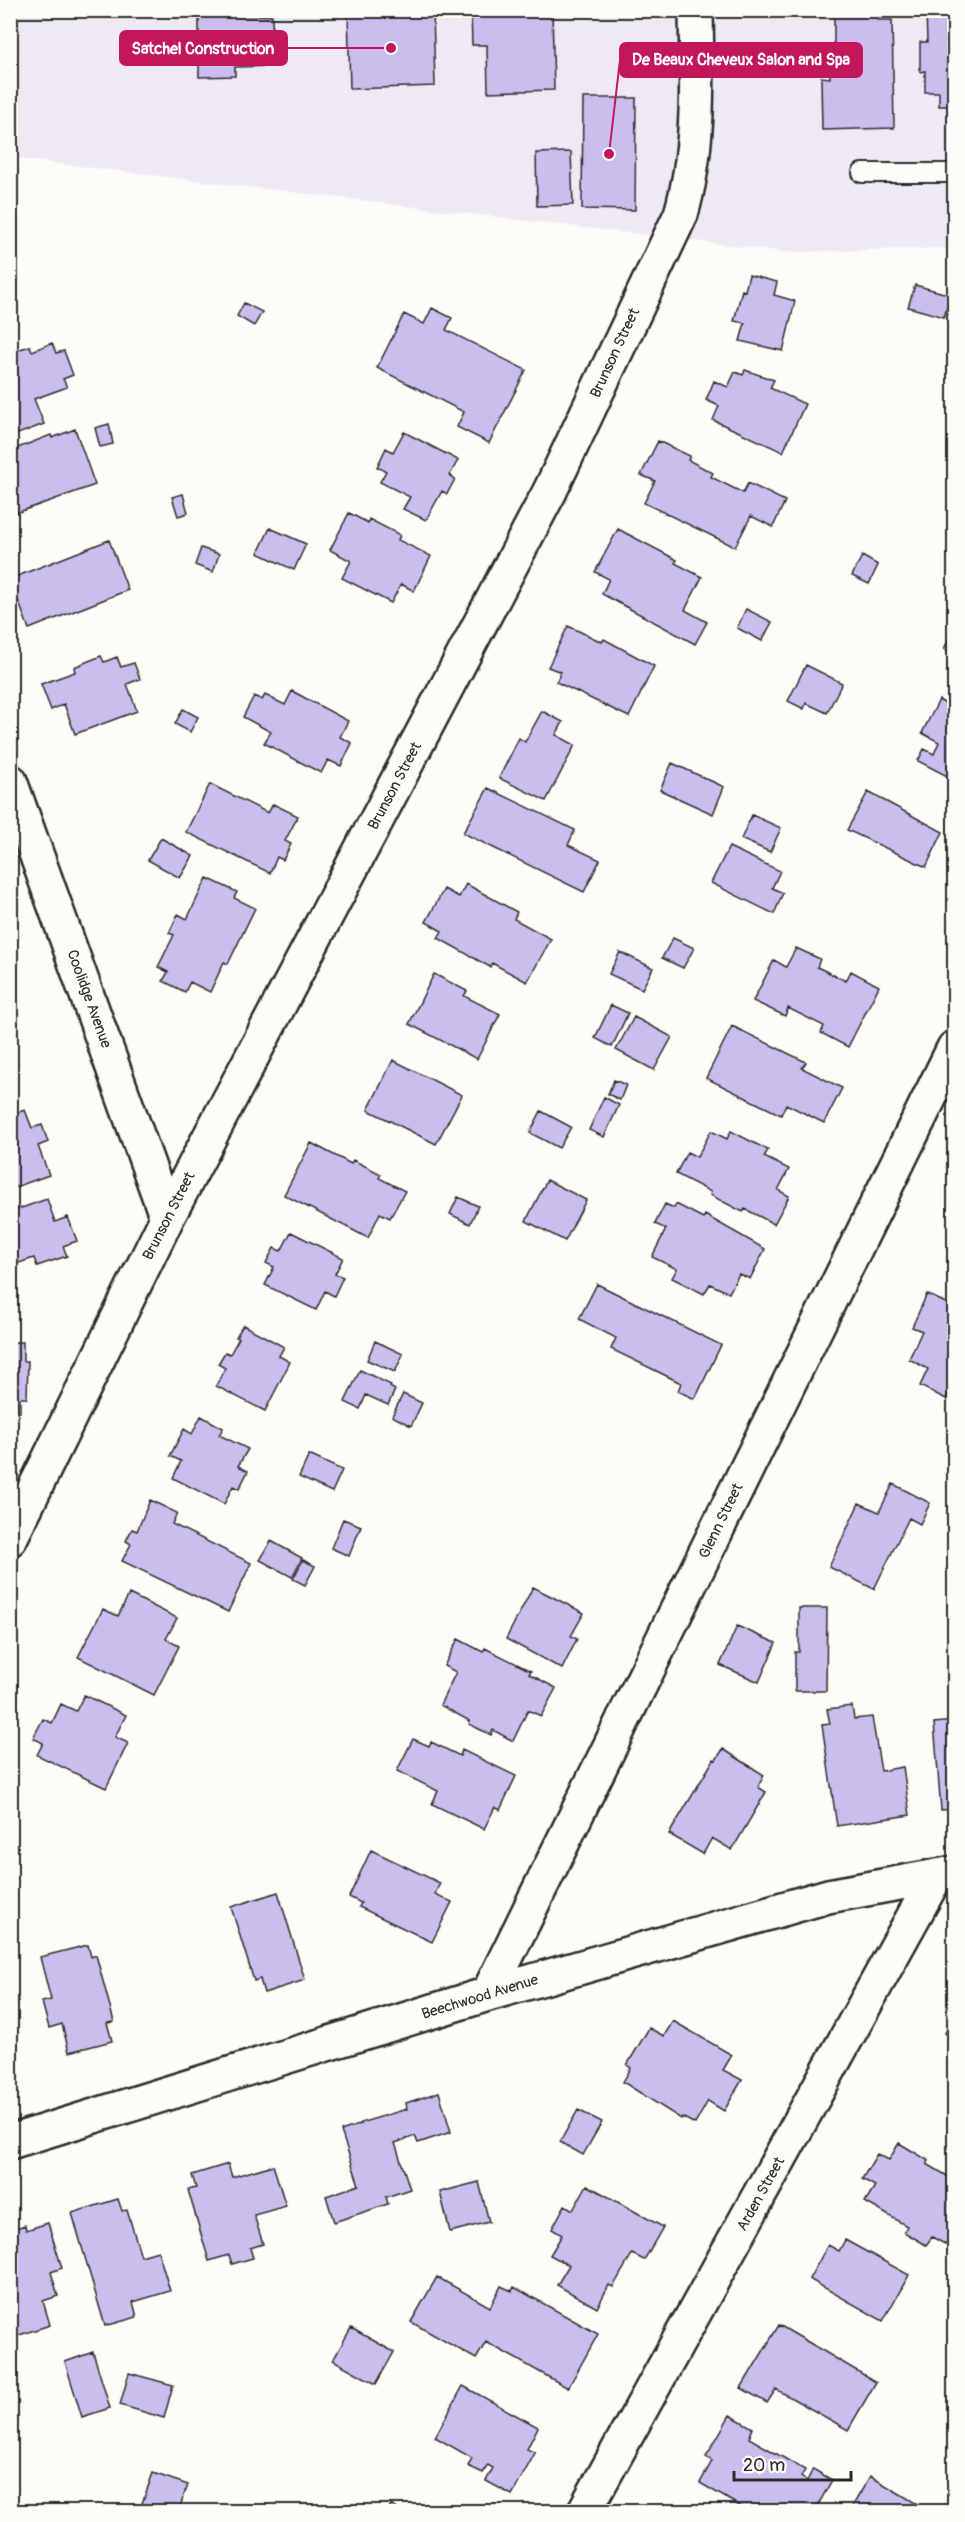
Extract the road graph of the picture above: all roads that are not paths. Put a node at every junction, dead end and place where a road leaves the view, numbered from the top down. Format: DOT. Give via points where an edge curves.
graph roads {
  1 [pos="696,10"];
  2 [pos="862,173"];
  3 [pos="954,173"];
  4 [pos="10,781"];
  5 [pos="954,1048"];
  6 [pos="167,1218"];
  7 [pos="24,1483"];
  8 [pos="10,1539"];
  9 [pos="945,1875"];
  10 [pos="488,1994"];
  11 [pos="14,2134"];
  12 [pos="584,2511"];
  1 -- 6 [label="street, Brunson Street" via="696,96 688,189 681,214 550,491"];
  2 -- 3 [label="lane"];
  4 -- 6 [label="street, Coolidge Avenue"];
  5 -- 10 [label="street, Glenn Street"];
  6 -- 7 [label="street, Brunson Street"];
  7 -- 8 [label="street, Brunson Street"];
  9 -- 10 [label="street, Beechwood Avenue" via="828,1896"];
  9 -- 12 [label="street, Arden Street"];
  10 -- 11 [label="street, Beechwood Avenue"];
}
